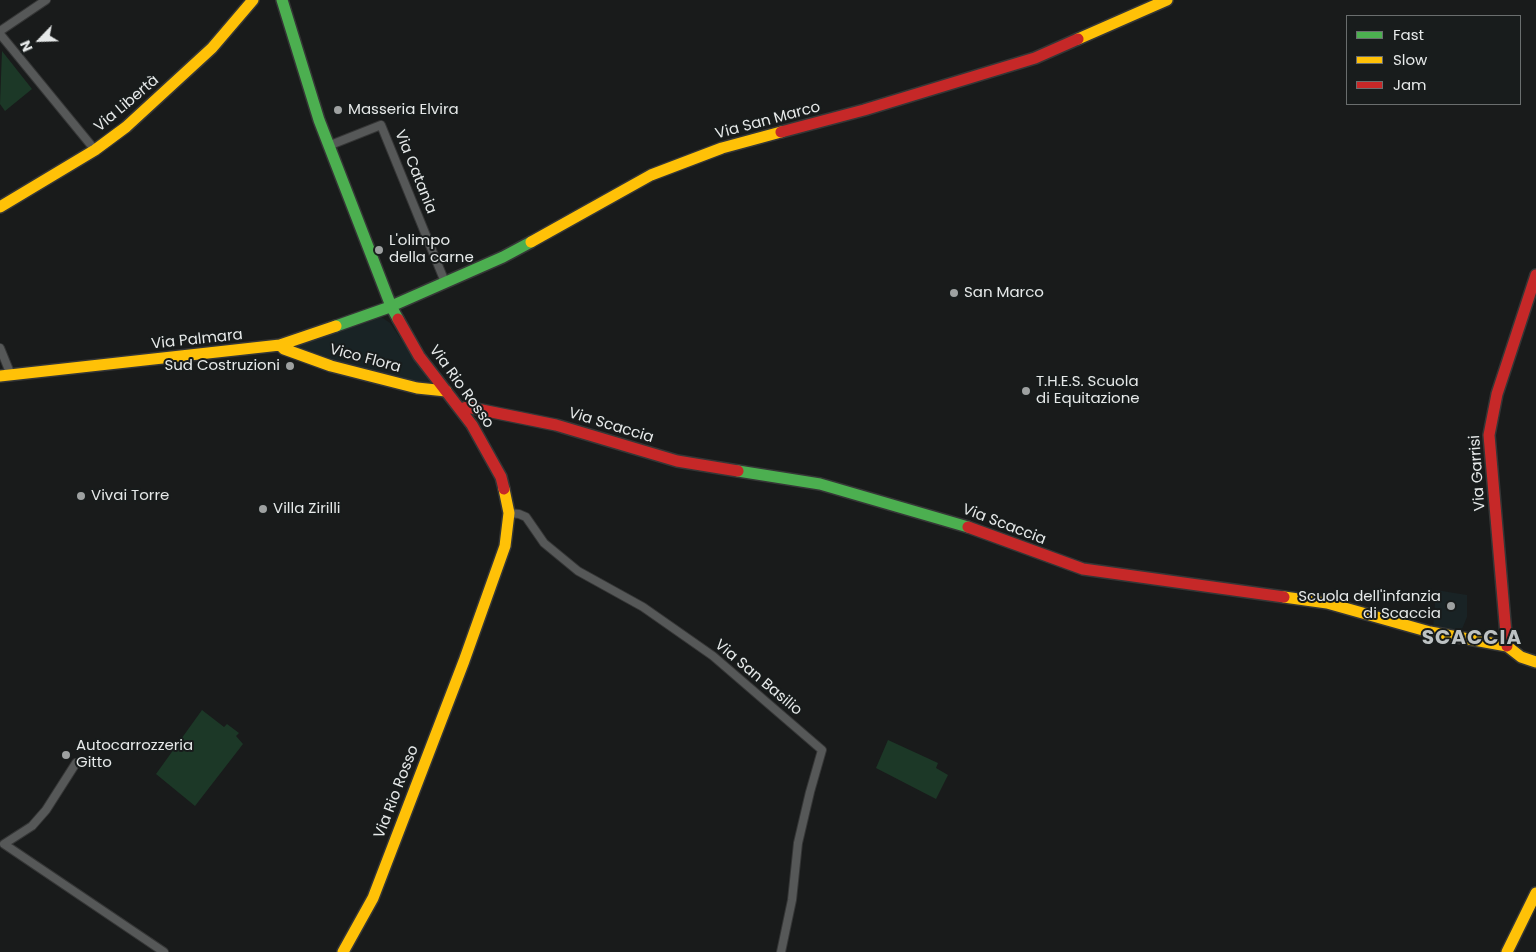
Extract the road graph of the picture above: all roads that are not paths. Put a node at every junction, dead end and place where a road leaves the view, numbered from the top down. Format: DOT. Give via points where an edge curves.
graph roads {
  1 [pos="46,0"];
  2 [pos="253,0"];
  3 [pos="282,0"];
  4 [pos="290,0"];
  5 [pos="1167,0"];
  6 [pos="0,32"];
  7 [pos="294,35"];
  8 [pos="328,146"];
  9 [pos="95,150"];
  10 [pos="0,207"];
  11 [pos="1536,275"];
  12 [pos="445,282"];
  13 [pos="391,306"];
  14 [pos="280,345"];
  15 [pos="0,348"];
  16 [pos="5,376"];
  17 [pos="446,391"];
  18 [pos="461,409"];
  19 [pos="509,513"];
  20 [pos="1507,646"];
  21 [pos="1536,662"];
  22 [pos="76,763"];
  23 [pos="1536,893"];
  24 [pos="164,952"];
  25 [pos="343,952"];
  26 [pos="780,952"];
  27 [pos="1507,952"];
  1 -- 6 [label="street"];
  2 -- 9 [label="street, Via Libertà" via="212,48 159,98"];
  3 -- 7 [label="street"];
  4 -- 7 [label="street"];
  5 -- 12 [label="street, Via San Marco" via="1027,61 722,148 660,171 503,257"];
  6 -- 9 [label="street"];
  7 -- 8 [label="street, Via Rio Rosso"];
  8 -- 12 [label="street, Via Catania" via="381,125"];
  8 -- 13 [label="street, Via Rio Rosso"];
  9 -- 10 [label="street, Via Libertà"];
  11 -- 20 [label="street, Via Garrisi" via="1497,394 1489,435"];
  12 -- 13 [label="street, Via San Marco"];
  13 -- 14 [label="street, Via Palmara"];
  13 -- 17 [label="street, Via Rio Rosso" via="419,356"];
  14 -- 16 [label="street, Via Palmara"];
  14 -- 17 [label="street, Vico Flora" via="331,366 418,388"];
  15 -- 16 [label="street"];
  17 -- 18 [label="street, Via Rio Rosso"];
  18 -- 19 [label="street, Via Rio Rosso" via="501,477"];
  18 -- 20 [label="street, Via Scaccia" via="468,407 556,425 676,461 820,484 948,520 1083,569 1312,600 1430,632"];
  19 -- 25 [label="street, Via Rio Rosso" via="505,546 464,661 373,898"];
  19 -- 26 [label="street, Via San Basilio" via="526,517 544,543 578,571 643,607 713,656 822,750 798,843 792,900"];
  20 -- 21 [label="street, Via Scaccia" via="1521,657"];
  22 -- 24 [label="street" via="32,826 4,844"];
  23 -- 27 [label="street"];
}
